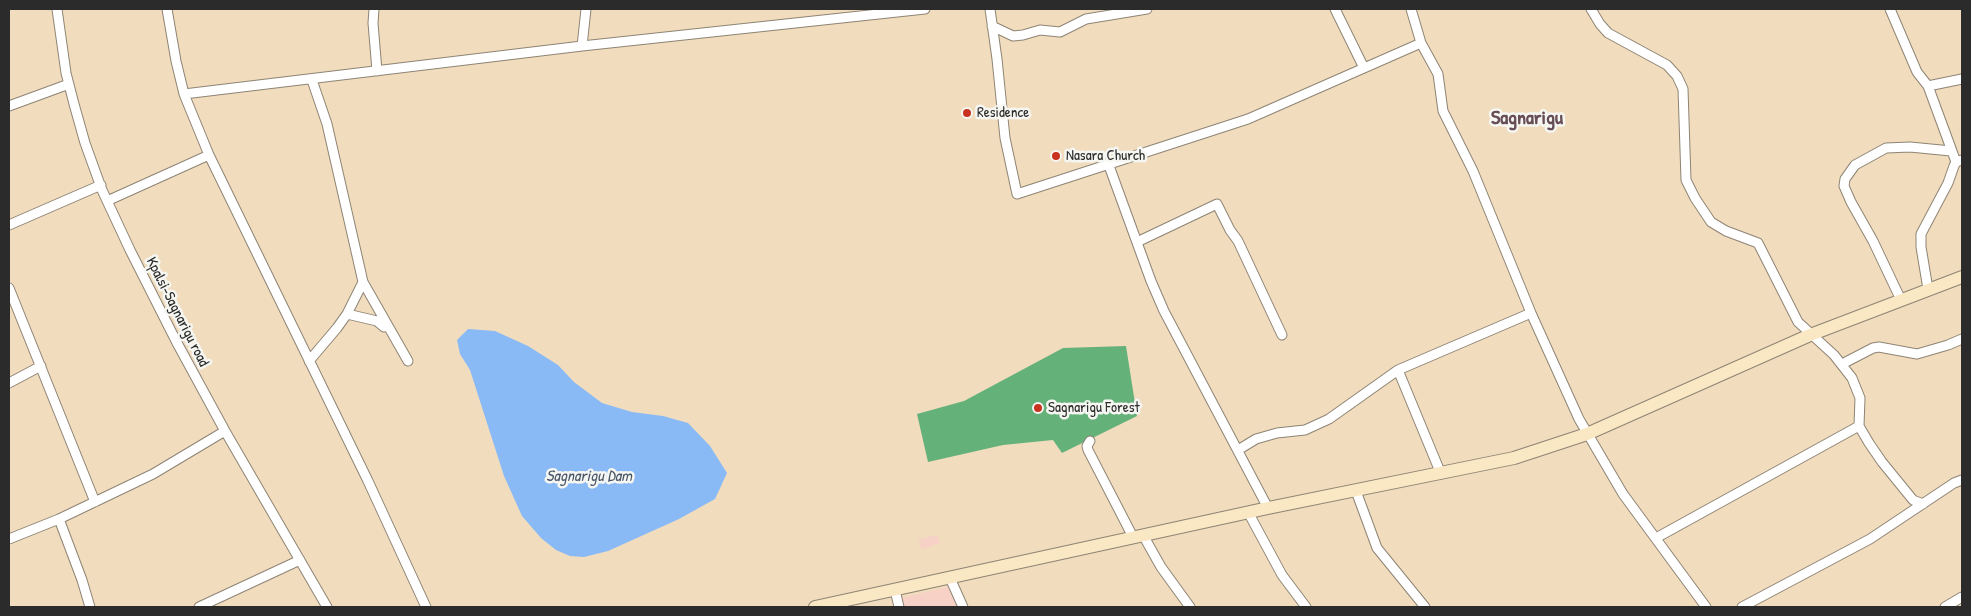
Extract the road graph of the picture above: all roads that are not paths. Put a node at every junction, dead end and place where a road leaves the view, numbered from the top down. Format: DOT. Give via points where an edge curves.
graph roads {
  1 [pos="56,9"];
  2 [pos="167,9"];
  3 [pos="374,9"];
  4 [pos="586,9"];
  5 [pos="925,9"];
  6 [pos="990,9"];
  7 [pos="1147,9"];
  8 [pos="1334,9"];
  9 [pos="1411,9"];
  10 [pos="1591,9"];
  11 [pos="1890,9"];
  12 [pos="992,26"];
  13 [pos="1421,43"];
  14 [pos="582,46"];
  15 [pos="1364,68"];
  16 [pos="377,71"];
  17 [pos="1962,79"];
  18 [pos="312,80"];
  19 [pos="69,84"];
  20 [pos="1928,86"];
  21 [pos="184,94"];
  22 [pos="9,106"];
  23 [pos="1951,151"];
  24 [pos="208,155"];
  25 [pos="1959,161"];
  26 [pos="1108,163"];
  27 [pos="100,185"];
  28 [pos="107,200"];
  29 [pos="9,225"];
  30 [pos="1137,242"];
  31 [pos="1962,277"];
  32 [pos="363,282"];
  33 [pos="9,288"];
  34 [pos="1928,289"];
  35 [pos="1901,300"];
  36 [pos="1531,313"];
  37 [pos="347,314"];
  38 [pos="390,332"];
  39 [pos="1282,335"];
  40 [pos="1810,335"];
  41 [pos="1962,339"];
  42 [pos="308,361"];
  43 [pos="408,361"];
  44 [pos="1842,364"];
  45 [pos="41,366"];
  46 [pos="1398,370"];
  47 [pos="9,383"];
  48 [pos="1859,426"];
  49 [pos="224,431"];
  50 [pos="1587,434"];
  51 [pos="1090,441"];
  52 [pos="1238,450"];
  53 [pos="1442,474"];
  54 [pos="1962,480"];
  55 [pos="1356,492"];
  56 [pos="95,502"];
  57 [pos="1923,504"];
  58 [pos="1268,508"];
  59 [pos="1248,512"];
  60 [pos="59,519"];
  61 [pos="1138,536"];
  62 [pos="1656,538"];
  63 [pos="9,539"];
  64 [pos="300,560"];
  65 [pos="950,578"];
  66 [pos="895,590"];
  67 [pos="1962,598"];
  68 [pos="90,607"];
  69 [pos="199,607"];
  70 [pos="327,607"];
  71 [pos="426,607"];
  72 [pos="815,607"];
  73 [pos="899,607"];
  74 [pos="963,607"];
  75 [pos="1190,607"];
  76 [pos="1306,607"];
  77 [pos="1425,607"];
  78 [pos="1706,607"];
  79 [pos="1742,607"];
  80 [pos="1945,607"];
  1 -- 19 [label="street, Kpalsi-Sagnarigu road"];
  2 -- 21 [label="street"];
  3 -- 16 [label="street"];
  4 -- 14 [label="street"];
  5 -- 14 [label="street"];
  6 -- 12 [label="street"];
  7 -- 12 [label="street" via="1086,19 1060,32 1040,30 1013,36"];
  8 -- 15 [label="street"];
  9 -- 13 [label="street"];
  10 -- 40 [label="street" via="1608,34 1667,65 1677,76 1683,88 1686,180 1695,198 1711,222 1758,243 1798,322"];
  11 -- 20 [label="street" via="1917,72"];
  12 -- 26 [label="street" via="1005,138 1016,194"];
  13 -- 15 [label="street"];
  13 -- 36 [label="street" via="1438,74 1443,111 1473,171"];
  14 -- 16 [label="street"];
  15 -- 26 [label="street" via="1248,119"];
  16 -- 18 [label="street"];
  17 -- 20 [label="street"];
  18 -- 21 [label="street"];
  18 -- 32 [label="street" via="327,124"];
  19 -- 22 [label="street"];
  19 -- 27 [label="street, Kpalsi-Sagnarigu road"];
  20 -- 23 [label="street"];
  21 -- 24 [label="street"];
  23 -- 25 [label="street"];
  23 -- 35 [label="street" via="1886,148 1855,165 1844,179 1851,202"];
  24 -- 28 [label="street"];
  24 -- 42 [label="street"];
  25 -- 34 [label="street" via="1921,234"];
  26 -- 30 [label="street"];
  27 -- 28 [label="street, Kpalsi-Sagnarigu road"];
  27 -- 29 [label="street"];
  28 -- 49 [label="street, Kpalsi-Sagnarigu road" via="171,332"];
  30 -- 39 [label="street" via="1217,204"];
  30 -- 52 [label="street" via="1164,311"];
  31 -- 34 [label="street"];
  32 -- 37 [label="street"];
  32 -- 38 [label="street"];
  33 -- 45 [label="street"];
  34 -- 35 [label="street"];
  35 -- 40 [label="street"];
  36 -- 46 [label="street"];
  36 -- 50 [label="street"];
  37 -- 38 [label="street" via="377,321"];
  37 -- 42 [label="street"];
  38 -- 43 [label="street"];
  40 -- 44 [label="street"];
  40 -- 50 [label="street"];
  41 -- 44 [label="street" via="1917,354 1872,348"];
  42 -- 71 [label="street"];
  44 -- 48 [label="street" via="1860,398"];
  45 -- 47 [label="street"];
  45 -- 56 [label="street"];
  46 -- 52 [label="street" via="1329,419 1305,430 1256,439"];
  46 -- 53 [label="street"];
  48 -- 57 [label="street" via="1891,474 1913,500"];
  48 -- 62 [label="street"];
  49 -- 56 [label="street" via="153,474"];
  49 -- 64 [label="street, Kpalsi-Sagnarigu road"];
  50 -- 53 [label="street" via="1514,458"];
  50 -- 62 [label="street" via="1623,494"];
  51 -- 61 [label="street" via="1088,450"];
  52 -- 58 [label="street"];
  53 -- 55 [label="street"];
  54 -- 57 [label="street"];
  55 -- 58 [label="street"];
  55 -- 77 [label="street" via="1377,548"];
  56 -- 60 [label="street"];
  57 -- 79 [label="street" via="1870,539"];
  58 -- 59 [label="street"];
  59 -- 61 [label="street"];
  59 -- 76 [label="street" via="1282,575"];
  60 -- 63 [label="street"];
  60 -- 68 [label="street"];
  61 -- 65 [label="street"];
  61 -- 75 [label="street"];
  62 -- 78 [label="street"];
  64 -- 69 [label="street"];
  64 -- 70 [label="street, Kpalsi-Sagnarigu road"];
  65 -- 66 [label="street"];
  65 -- 74 [label="street"];
  66 -- 72 [label="street"];
  66 -- 73 [label="street"];
  67 -- 80 [label="street"];
}
